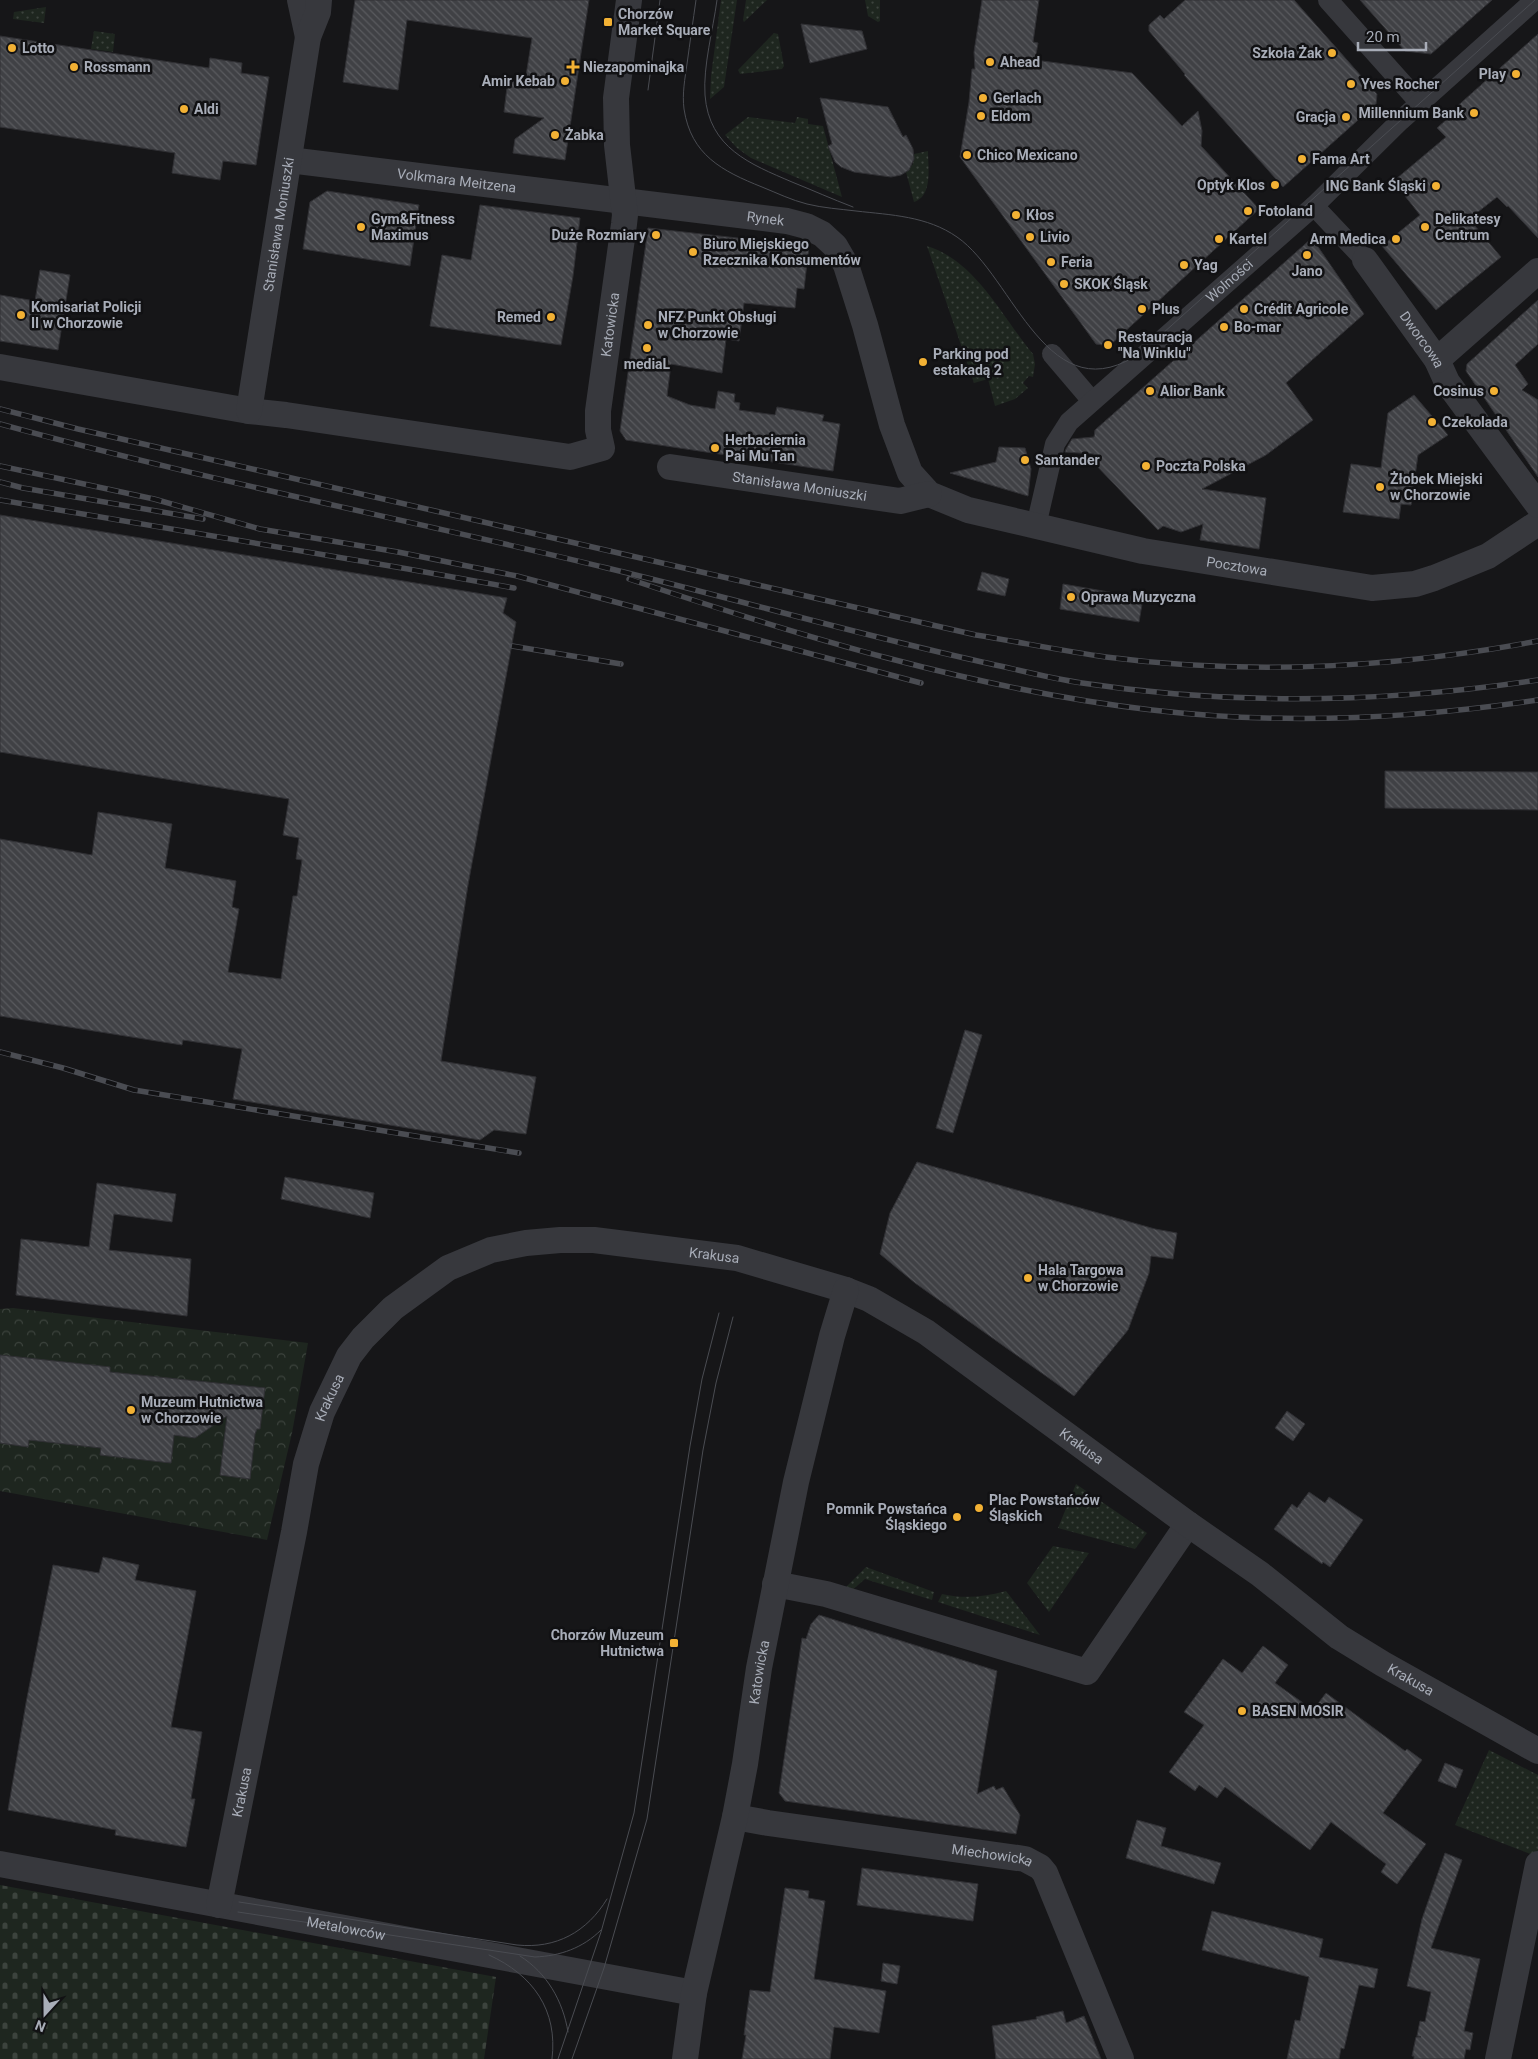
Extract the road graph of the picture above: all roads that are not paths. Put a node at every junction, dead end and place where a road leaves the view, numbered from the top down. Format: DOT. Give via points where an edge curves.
graph roads {
  1 [pos="300,0"];
  2 [pos="319,0"];
  3 [pos="629,0"];
  4 [pos="1328,0"];
  5 [pos="1534,0"];
  6 [pos="308,37"];
  7 [pos="1420,103"];
  8 [pos="289,160"];
  9 [pos="623,201"];
  10 [pos="1314,206"];
  11 [pos="1365,260"];
  12 [pos="1538,271"];
  13 [pos="1052,354"];
  14 [pos="1437,360"];
  15 [pos="0,367"];
  16 [pos="1092,401"];
  17 [pos="249,411"];
  18 [pos="670,467"];
  19 [pos="929,494"];
  20 [pos="1538,505"];
  21 [pos="1538,523"];
  22 [pos="1036,526"];
  23 [pos="846,1290"];
  24 [pos="1188,1524"];
  25 [pos="775,1584"];
  26 [pos="1538,1751"];
  27 [pos="735,1817"];
  28 [pos="0,1864"];
  29 [pos="1538,1864"];
  30 [pos="219,1905"];
  31 [pos="694,1993"];
  32 [pos="685,2059"];
  33 [pos="1121,2059"];
  34 [pos="1498,2059"];
  1 -- 6 [label="street"];
  2 -- 6 [label="street"];
  3 -- 9 [label="street" via="616,98"];
  4 -- 7 [label="street"];
  5 -- 7 [label="street, Wolności"];
  6 -- 8 [label="street, Stanisława Moniuszki"];
  7 -- 10 [label="street, Wolności"];
  8 -- 9 [label="street, Volkmara Meitzena"];
  8 -- 17 [label="street, Stanisława Moniuszki"];
  9 -- 17 [label="street, Katowicka" via="624,224 598,411 602,448 570,457"];
  9 -- 19 [label="street, Rynek" via="787,221 806,226 827,238 839,250 848,269 904,460 911,475"];
  10 -- 11 [label="street, Dworcowa"];
  10 -- 16 [label="street, Wolności"];
  11 -- 14 [label="street, Dworcowa"];
  12 -- 14 [label="street"];
  13 -- 16 [label="street"];
  14 -- 20 [label="street, Dworcowa" via="1447,382"];
  15 -- 17 [label="street"];
  16 -- 22 [label="street, Wolności" via="1069,422 1055,444"];
  18 -- 19 [label="street, Stanisława Moniuszki" via="900,501"];
  19 -- 22 [label="street, Pocztowa" via="968,510"];
  21 -- 22 [label="street, Pocztowa" via="1488,556 1434,578 1415,584 1372,588 1143,551"];
  23 -- 24 [label="street, Krakusa" via="892,1311 926,1332"];
  23 -- 25 [label="street, Katowicka" via="796,1482"];
  23 -- 30 [label="street, Krakusa" via="736,1258 602,1241 560,1240 491,1250 448,1268 387,1314 349,1356 322,1412 306,1464"];
  24 -- 25 [label="street" via="1087,1672 826,1594"];
  24 -- 26 [label="street, Krakusa" via="1360,1650"];
  25 -- 27 [label="street, Katowicka"];
  27 -- 31 [label="street, Katowicka"];
  27 -- 33 [label="street, Miechowicka" via="1034,1862 1045,1873"];
  28 -- 30 [label="street, Metalowców"];
  29 -- 34 [label="street"];
  30 -- 31 [label="street, Metalowców"];
  31 -- 32 [label="street, Katowicka"];
}
